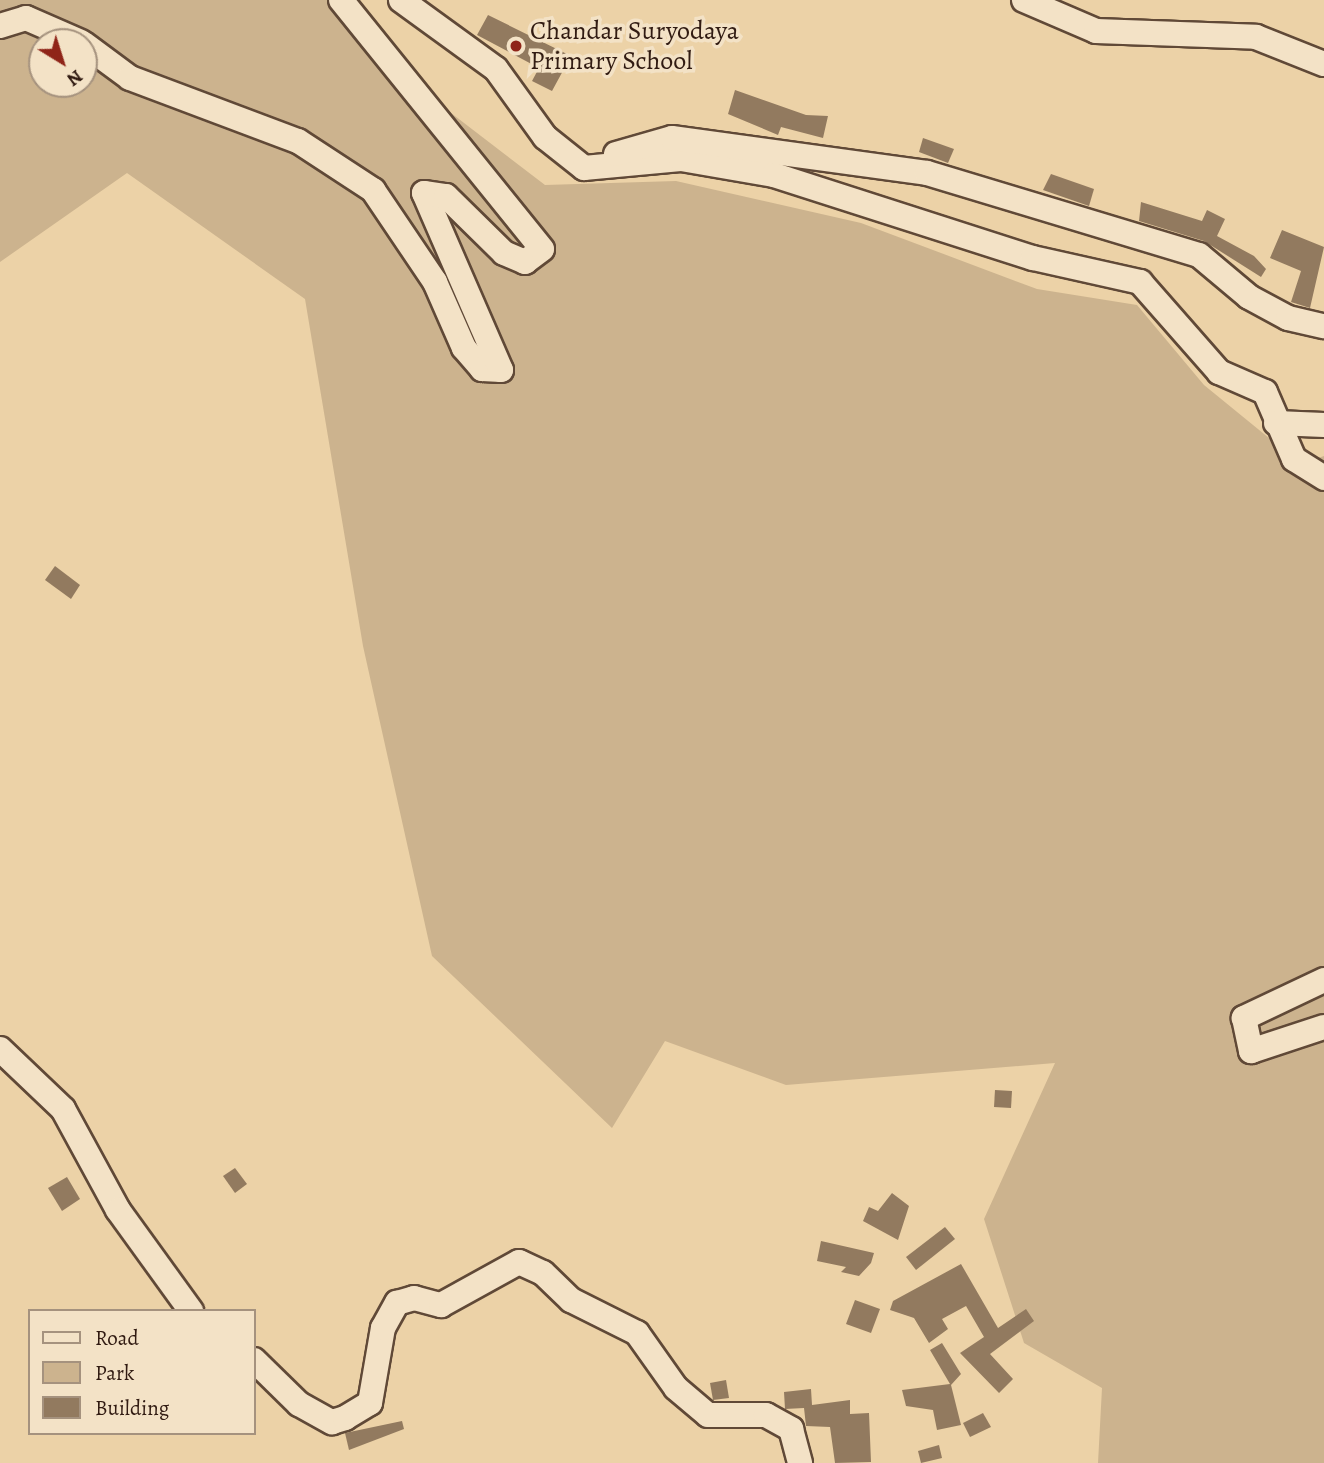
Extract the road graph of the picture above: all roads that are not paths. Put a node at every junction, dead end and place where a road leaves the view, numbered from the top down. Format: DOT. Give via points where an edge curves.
graph roads {
  1 [pos="341,0"];
  2 [pos="401,0"];
  3 [pos="1024,0"];
  4 [pos="0,26"];
  5 [pos="48,28"];
  6 [pos="98,55"];
  7 [pos="1324,64"];
  8 [pos="545,137"];
  9 [pos="1324,326"];
  10 [pos="1276,423"];
  11 [pos="1324,425"];
  12 [pos="1324,478"];
  13 [pos="1324,981"];
  14 [pos="1324,1027"];
  15 [pos="0,1049"];
  16 [pos="190,1309"];
  17 [pos="256,1362"];
  18 [pos="800,1463"];
  1 -- 6 [label="street" via="542,249 525,262 504,253 446,196 424,193 501,370 482,369 464,348 435,282 373,190 298,142 130,78"];
  2 -- 8 [label="street" via="496,69"];
  3 -- 7 [label="street" via="1096,31 1256,37"];
  4 -- 5 [label="street" via="26,18"];
  8 -- 9 [label="street" via="608,156 672,138 927,173 1199,255 1249,297 1288,318"];
  8 -- 10 [label="street" via="584,168 681,159 774,175 1033,258 1140,282 1219,372 1265,392"];
  10 -- 11 [label="street"];
  10 -- 12 [label="street" via="1294,458"];
  13 -- 14 [label="street" via="1244,1018 1251,1051"];
  15 -- 16 [label="street" via="63,1109 118,1210"];
  17 -- 18 [label="street" via="299,1404 332,1422 345,1418 370,1404 383,1328 397,1303 414,1298 441,1305 519,1262 543,1273 571,1300 637,1333 676,1388 708,1415 766,1416 792,1429"];
}
